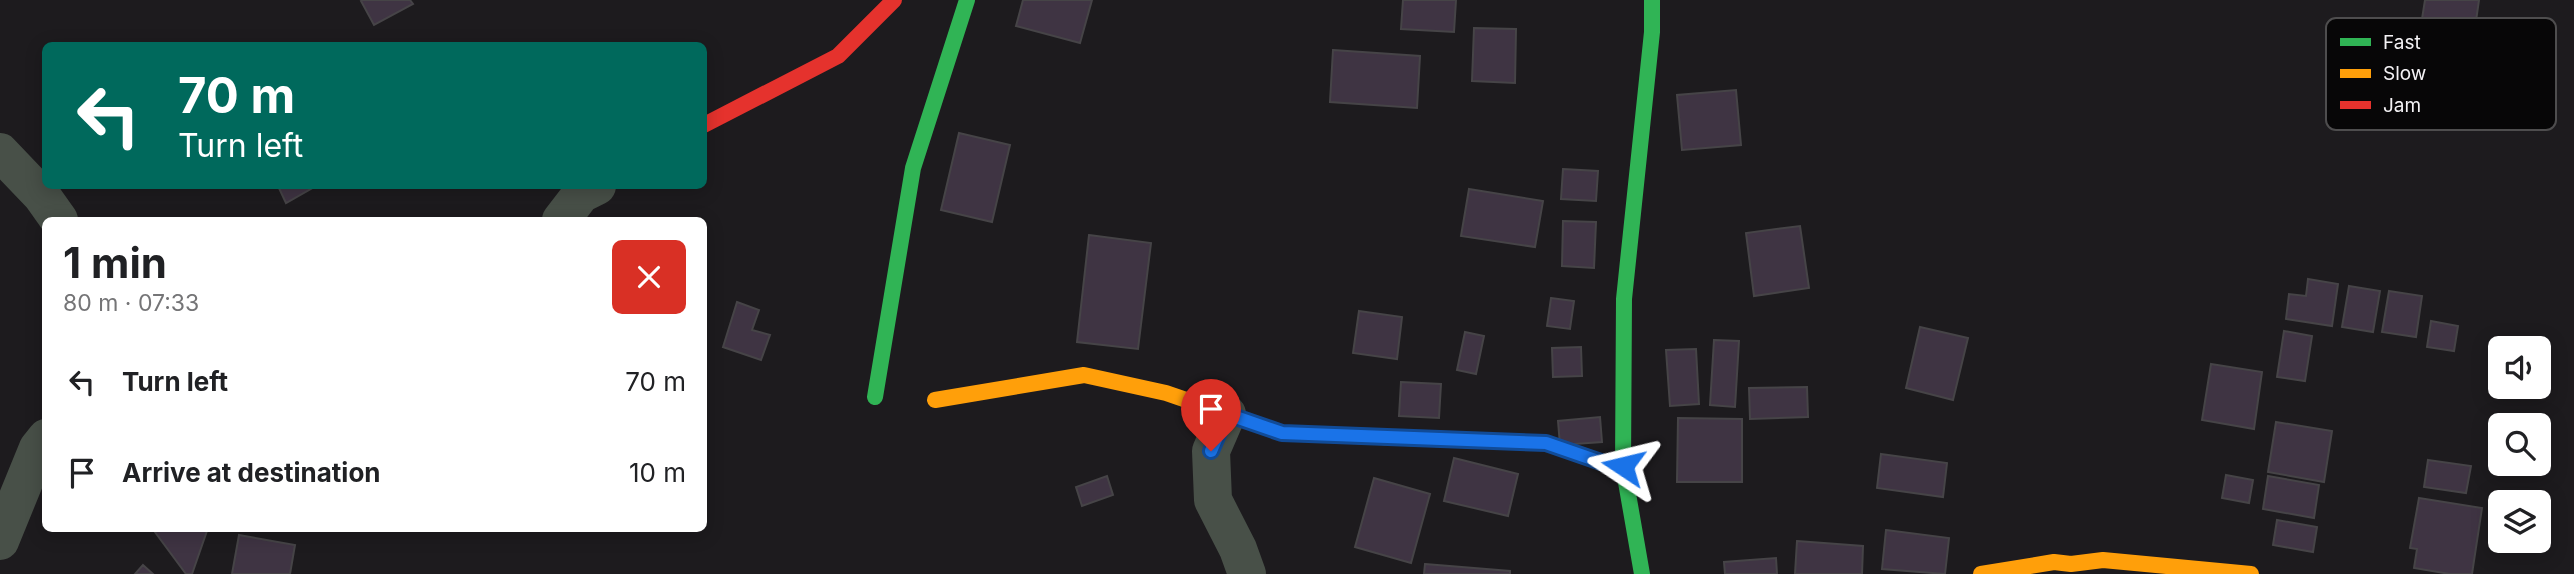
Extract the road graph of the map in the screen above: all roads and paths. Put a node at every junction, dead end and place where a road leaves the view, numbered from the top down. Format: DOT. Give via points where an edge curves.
graph roads {
  1 [pos="894,0"];
  2 [pos="967,0"];
  3 [pos="1651,0"];
  4 [pos="707,123"];
  5 [pos="0,152"];
  6 [pos="591,189"];
  7 [pos="57,217"];
  8 [pos="563,217"];
  9 [pos="875,397"];
  10 [pos="935,400"];
  11 [pos="1227,414"];
  12 [pos="42,443"];
  13 [pos="1624,470"];
  14 [pos="0,541"];
  15 [pos="1247,574"];
  16 [pos="1642,574"];
  17 [pos="1981,574"];
  18 [pos="2251,574"];
  1 -- 4 [label="street" via="838,56"];
  2 -- 9 [label="street" via="913,168"];
  3 -- 13 [label="street" via="1652,32 1624,299"];
  5 -- 7 [label="street"];
  6 -- 8 [label="street"];
  10 -- 11 [label="street" via="1084,375 1166,393"];
  11 -- 13 [label="street" via="1282,433 1546,443"];
  11 -- 15 [label="street" via="1211,451 1213,500"];
  12 -- 14 [label="street"];
  13 -- 16 [label="street"];
  17 -- 18 [label="street" via="2054,562 2103,561"];
}
